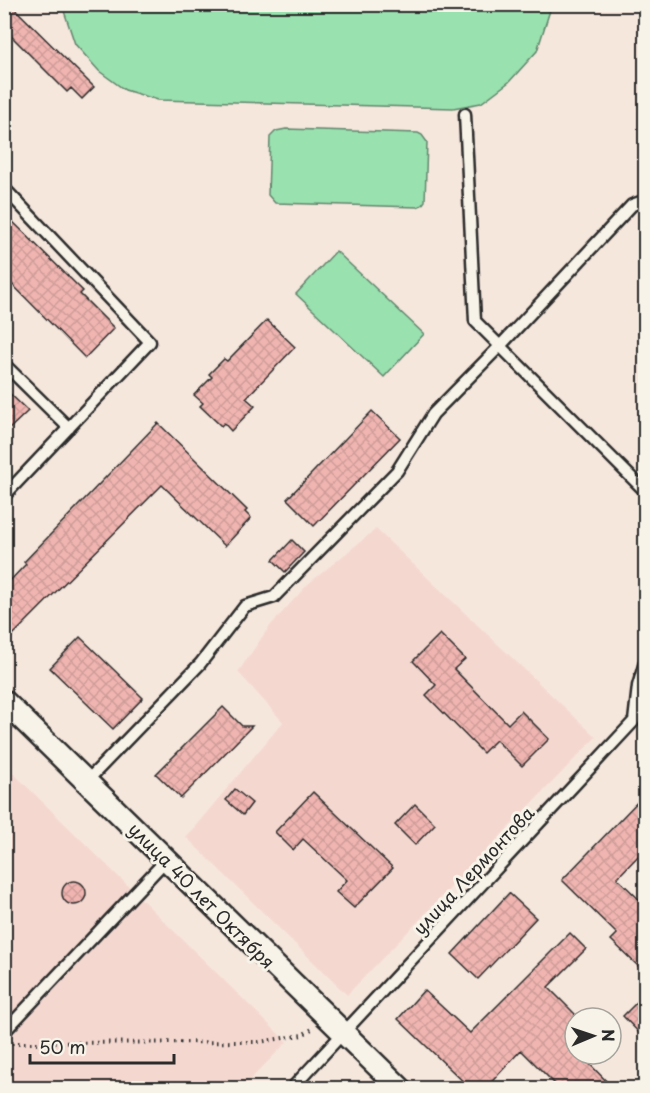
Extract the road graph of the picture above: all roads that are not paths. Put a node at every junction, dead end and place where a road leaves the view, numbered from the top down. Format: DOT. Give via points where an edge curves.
graph roads {
  1 [pos="465,114"];
  2 [pos="4,188"];
  3 [pos="645,201"];
  4 [pos="500,346"];
  5 [pos="4,364"];
  6 [pos="69,428"];
  7 [pos="645,492"];
  8 [pos="4,496"];
  9 [pos="645,659"];
  10 [pos="4,701"];
  11 [pos="86,782"];
  12 [pos="166,860"];
  13 [pos="335,1027"];
  14 [pos="4,1032"];
  15 [pos="292,1089"];
  16 [pos="400,1089"];
  1 -- 4 [label="lane" via="475,321"];
  2 -- 6 [label="lane" via="150,342"];
  3 -- 4 [label="lane" via="632,205"];
  4 -- 7 [label="lane"];
  4 -- 11 [label="lane" via="433,414 397,471 274,597 245,606 200,663"];
  5 -- 6 [label="lane"];
  6 -- 8 [label="lane"];
  9 -- 13 [label="lane, улица Лермонтова" via="634,721"];
  10 -- 11 [label="street, улица 40 лет Октября"];
  11 -- 12 [label="street, улица 40 лет Октября"];
  12 -- 13 [label="street, улица 40 лет Октября"];
  12 -- 14 [label="lane"];
  13 -- 15 [label="lane, улица Лермонтова"];
  13 -- 16 [label="street, улица 40 лет Октября"];
}
